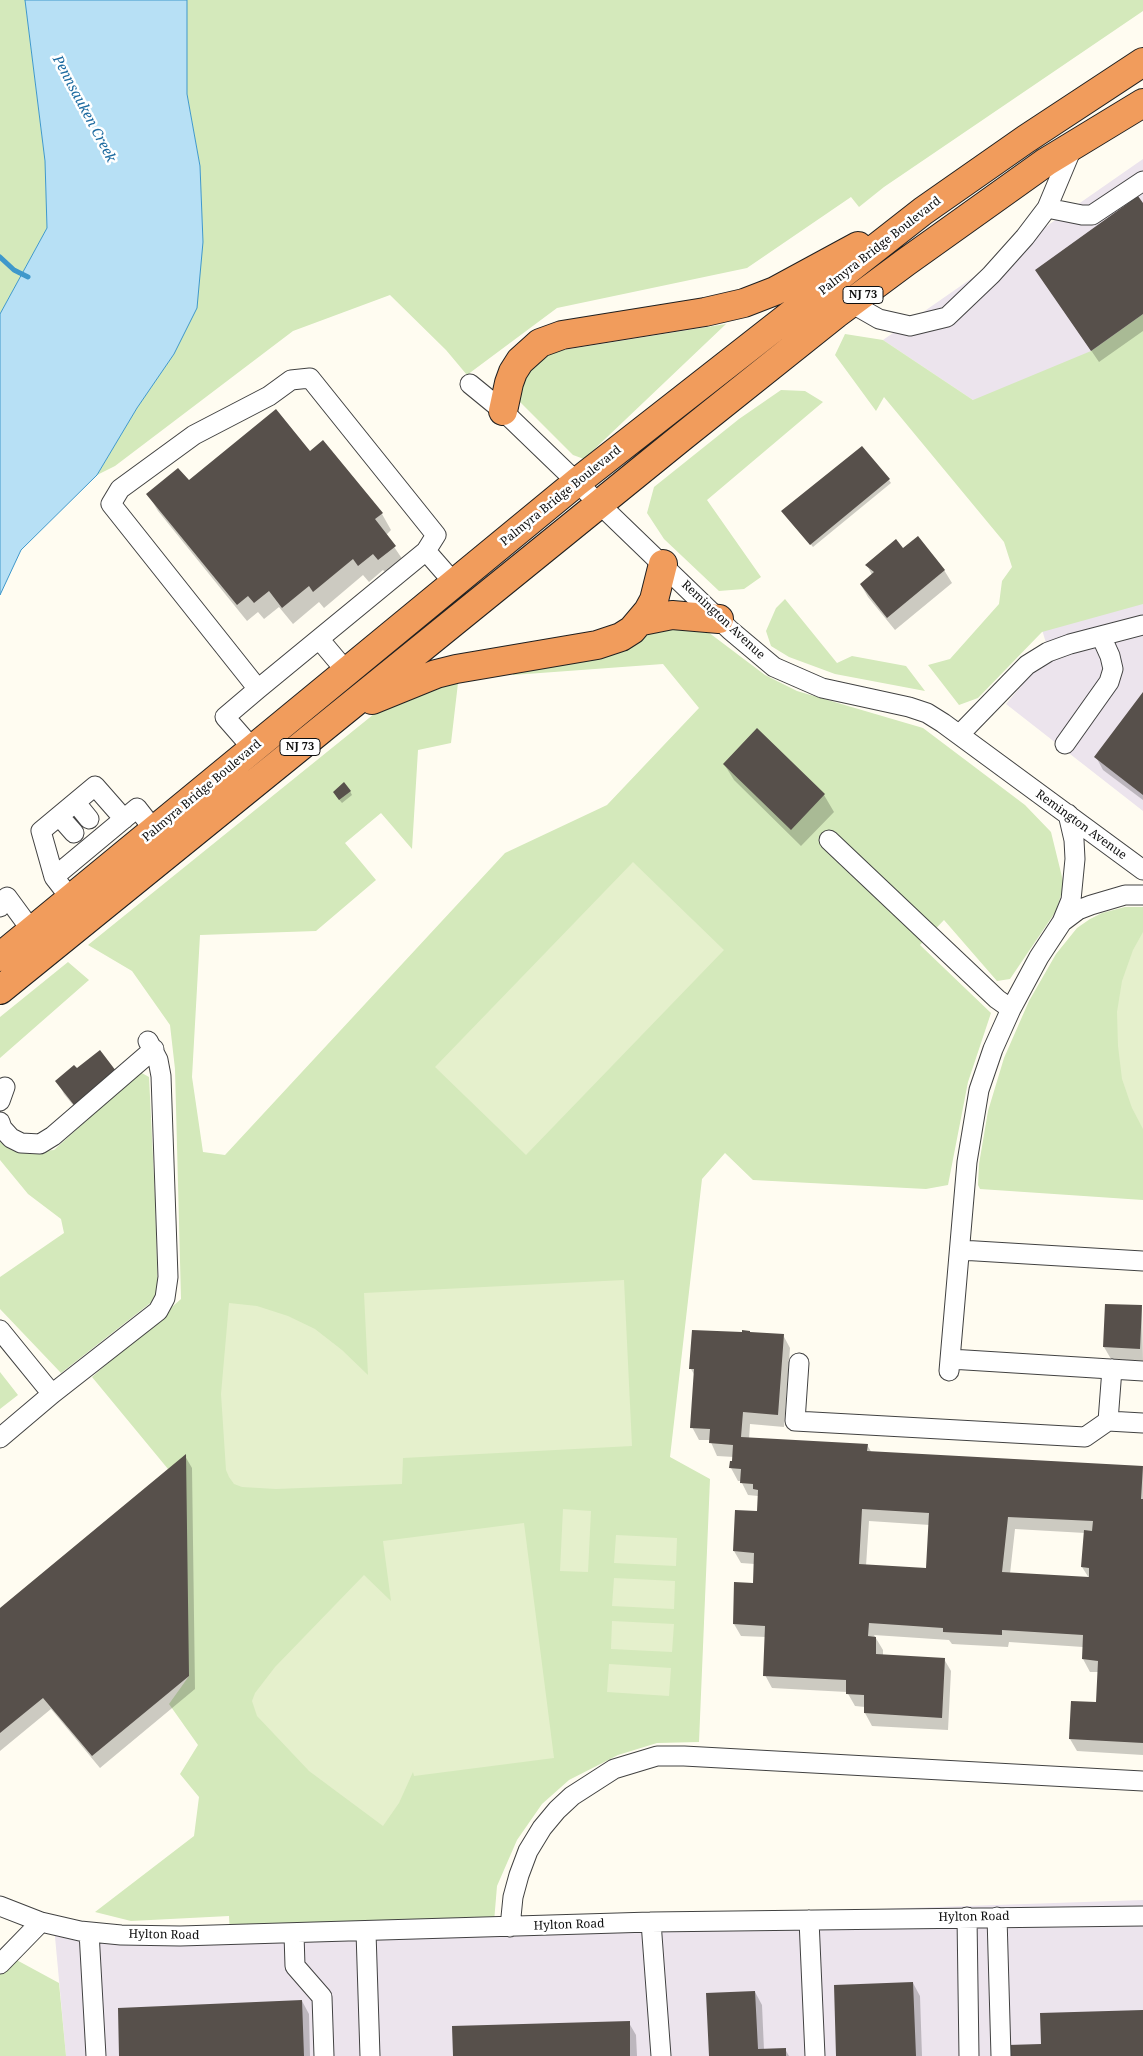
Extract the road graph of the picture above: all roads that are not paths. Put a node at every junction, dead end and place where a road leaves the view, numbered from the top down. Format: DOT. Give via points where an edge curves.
graph roads {
  1 [pos="1139,64"];
  2 [pos="1143,103"];
  3 [pos="1072,146"];
  4 [pos="1143,181"];
  5 [pos="1047,208"];
  6 [pos="923,211"];
  7 [pos="851,303"];
  8 [pos="470,384"];
  9 [pos="503,411"];
  10 [pos="577,482"];
  11 [pos="600,504"];
  12 [pos="426,551"];
  13 [pos="663,564"];
  14 [pos="454,583"];
  15 [pos="719,619"];
  16 [pos="642,621"];
  17 [pos="1143,625"];
  18 [pos="1101,636"];
  19 [pos="319,639"];
  20 [pos="346,671"];
  21 [pos="258,689"];
  22 [pos="343,712"];
  23 [pos="960,735"];
  24 [pos="1065,744"];
  25 [pos="253,749"];
  26 [pos="76,802"];
  27 [pos="1068,814"];
  28 [pos="59,816"];
  29 [pos="124,819"];
  30 [pos="98,829"];
  31 [pos="155,831"];
  32 [pos="829,840"];
  33 [pos="82,843"];
  34 [pos="1143,870"];
  35 [pos="54,877"];
  36 [pos="1143,895"];
  37 [pos="72,899"];
  38 [pos="0,907"];
  39 [pos="1062,922"];
  40 [pos="32,931"];
  41 [pos="0,957"];
  42 [pos="0,990"];
  43 [pos="1010,1009"];
  44 [pos="0,1122"];
  45 [pos="960,1250"];
  46 [pos="1143,1261"];
  47 [pos="0,1330"];
  48 [pos="800,1363"];
  49 [pos="1112,1369"];
  50 [pos="1143,1371"];
  51 [pos="52,1394"];
  52 [pos="1108,1421"];
  53 [pos="1143,1423"];
  54 [pos="0,1438"];
  55 [pos="1143,1781"];
  56 [pos="0,1906"];
  57 [pos="1143,1916"];
  58 [pos="967,1917"];
  59 [pos="997,1917"];
  60 [pos="808,1920"];
  61 [pos="41,1922"];
  62 [pos="651,1922"];
  63 [pos="510,1927"];
  64 [pos="89,1932"];
  65 [pos="366,1932"];
  66 [pos="294,1934"];
  67 [pos="0,1964"];
  68 [pos="96,2056"];
  69 [pos="324,2056"];
  70 [pos="370,2056"];
  71 [pos="661,2056"];
  72 [pos="815,2056"];
  73 [pos="969,2056"];
  74 [pos="1001,2056"];
  1 -- 6 [label="highway, Palmyra Bridge Boulevard / NJ 73"];
  2 -- 3 [label="highway, NJ 73"];
  3 -- 5 [label="street"];
  3 -- 7 [label="highway, NJ 73"];
  4 -- 5 [label="street" via="1092,215"];
  5 -- 7 [label="street" via="991,275 947,317 910,326 879,319"];
  6 -- 9 [label="highway" via="759,298 705,312 562,336 540,343 513,372"];
  6 -- 10 [label="highway, Palmyra Bridge Boulevard / NJ 73"];
  7 -- 11 [label="highway, NJ 73"];
  8 -- 9 [label="street, Remington Avenue"];
  9 -- 10 [label="street, Remington Avenue"];
  10 -- 11 [label="street, Remington Avenue"];
  10 -- 14 [label="highway, Palmyra Bridge Boulevard / NJ 73"];
  11 -- 13 [label="street, Remington Avenue"];
  11 -- 22 [label="highway, NJ 73"];
  12 -- 14 [label="street"];
  12 -- 19 [label="street"];
  12 -- 21 [label="street" via="436,535 310,378 291,380 269,396 194,434 120,489 111,504"];
  13 -- 15 [label="street, Remington Avenue"];
  13 -- 16 [label="highway" via="654,600"];
  14 -- 20 [label="highway, Palmyra Bridge Boulevard / NJ 73"];
  15 -- 16 [label="highway" via="672,615"];
  15 -- 23 [label="street, Remington Avenue" via="774,667 822,688 927,713"];
  16 -- 22 [label="highway" via="610,642 442,672"];
  17 -- 18 [label="street"];
  18 -- 23 [label="street" via="1048,652 1027,665"];
  18 -- 24 [label="street" via="1113,669 1109,682"];
  19 -- 20 [label="street"];
  19 -- 21 [label="street"];
  20 -- 25 [label="highway, Palmyra Bridge Boulevard / NJ 73"];
  21 -- 25 [label="street" via="225,717"];
  22 -- 42 [label="highway, NJ 73"];
  23 -- 27 [label="street, Remington Avenue"];
  25 -- 31 [label="highway, Palmyra Bridge Boulevard / NJ 73"];
  26 -- 28 [label="street"];
  26 -- 29 [label="street" via="96,786"];
  26 -- 30 [label="street"];
  27 -- 34 [label="street, Remington Avenue"];
  27 -- 39 [label="street" via="1074,840 1074,882"];
  28 -- 33 [label="street"];
  28 -- 35 [label="street" via="41,831"];
  29 -- 30 [label="street"];
  29 -- 31 [label="street" via="136,808"];
  30 -- 33 [label="street"];
  31 -- 37 [label="highway, Palmyra Bridge Boulevard / NJ 73"];
  32 -- 43 [label="street"];
  33 -- 35 [label="street"];
  35 -- 37 [label="street"];
  36 -- 39 [label="street" via="1125,895 1091,905"];
  37 -- 40 [label="highway, Palmyra Bridge Boulevard / NJ 73"];
  38 -- 40 [label="street" via="7,897"];
  39 -- 43 [label="street"];
  40 -- 41 [label="highway, Palmyra Bridge Boulevard / NJ 73"];
  43 -- 45 [label="street" via="979,1090 967,1162"];
  44 -- 51 [label="street" via="11,1138 21,1143 40,1144 53,1136 151,1045 158,1060 168,1277 165,1298 158,1311"];
  45 -- 46 [label="street"];
  45 -- 49 [label="street" via="950,1365"];
  47 -- 51 [label="street"];
  48 -- 52 [label="street" via="795,1420 1085,1437"];
  49 -- 50 [label="street"];
  49 -- 52 [label="street"];
  51 -- 54 [label="street"];
  52 -- 53 [label="street"];
  55 -- 63 [label="street" via="657,1756 614,1769 572,1796 557,1810 528,1851 513,1897"];
  56 -- 61 [label="street, Hylton Road"];
  57 -- 59 [label="street, Hylton Road"];
  58 -- 59 [label="street, Hylton Road"];
  58 -- 60 [label="street, Hylton Road"];
  58 -- 73 [label="street"];
  59 -- 74 [label="street"];
  60 -- 62 [label="street, Hylton Road"];
  60 -- 72 [label="street"];
  61 -- 64 [label="street, Hylton Road"];
  61 -- 67 [label="street"];
  62 -- 63 [label="street, Hylton Road"];
  62 -- 71 [label="street"];
  63 -- 65 [label="street, Hylton Road"];
  64 -- 66 [label="street, Hylton Road" via="180,1936"];
  64 -- 68 [label="street"];
  65 -- 66 [label="street, Hylton Road"];
  65 -- 70 [label="street"];
  66 -- 69 [label="street" via="295,1966 322,1997"];
}
